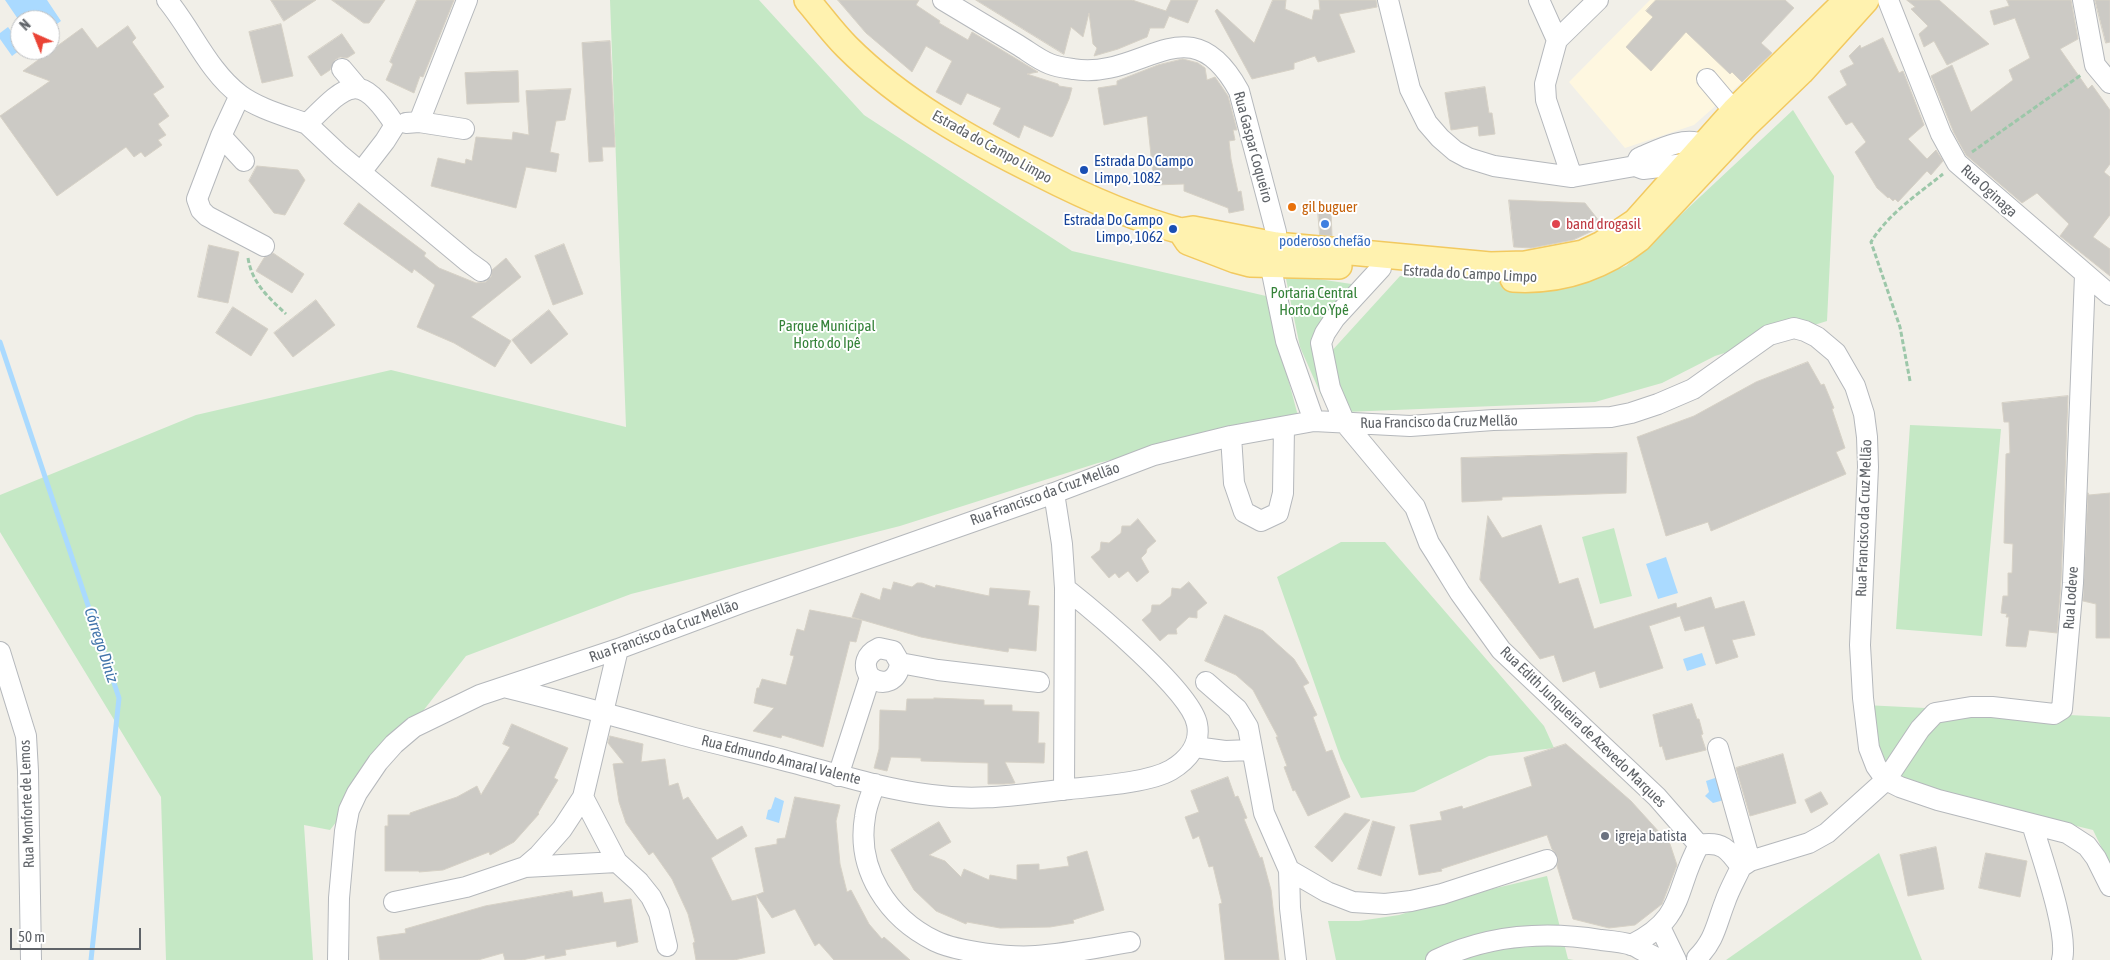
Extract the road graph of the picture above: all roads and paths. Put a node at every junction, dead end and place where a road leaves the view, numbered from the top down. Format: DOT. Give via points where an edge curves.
graph roads {
  1 [pos="467,0"];
  2 [pos="807,0"];
  3 [pos="943,0"];
  4 [pos="1388,0"];
  5 [pos="1540,0"];
  6 [pos="1598,0"];
  7 [pos="1847,0"];
  8 [pos="1866,0"];
  9 [pos="1888,0"];
  10 [pos="2083,0"];
  11 [pos="172,2"];
  12 [pos="1557,40"];
  13 [pos="2095,65"];
  14 [pos="342,68"];
  15 [pos="1707,79"];
  16 [pos="2110,83"];
  17 [pos="358,88"];
  18 [pos="240,95"];
  19 [pos="1734,111"];
  20 [pos="419,122"];
  21 [pos="308,124"];
  22 [pos="395,124"];
  23 [pos="464,129"];
  24 [pos="221,136"];
  25 [pos="1710,151"];
  26 [pos="244,161"];
  27 [pos="1957,163"];
  28 [pos="1635,166"];
  29 [pos="1692,170"];
  30 [pos="361,172"];
  31 [pos="1572,177"];
  32 [pos="245,236"];
  33 [pos="264,246"];
  34 [pos="1273,254"];
  35 [pos="1381,268"];
  36 [pos="481,271"];
  37 [pos="2085,275"];
  38 [pos="2110,295"];
  39 [pos="286,314"];
  40 [pos="1910,381"];
  41 [pos="1314,421"];
  42 [pos="1344,423"];
  43 [pos="1284,427"];
  44 [pos="1231,436"];
  45 [pos="1054,493"];
  46 [pos="1065,588"];
  47 [pos="618,649"];
  48 [pos="0,652"];
  49 [pos="1039,682"];
  50 [pos="1206,682"];
  51 [pos="504,687"];
  52 [pos="602,711"];
  53 [pos="1195,747"];
  54 [pos="1718,748"];
  55 [pos="1252,750"];
  56 [pos="838,776"];
  57 [pos="1886,780"];
  58 [pos="875,784"];
  59 [pos="1064,790"];
  60 [pos="583,797"];
  61 [pos="2032,824"];
  62 [pos="1699,845"];
  63 [pos="1547,860"];
  64 [pos="617,862"];
  65 [pos="1746,864"];
  66 [pos="525,867"];
  67 [pos="1289,870"];
  68 [pos="2110,886"];
  69 [pos="394,902"];
  70 [pos="1660,926"];
  71 [pos="1130,942"];
  72 [pos="1632,945"];
  73 [pos="667,946"];
  74 [pos="1688,959"];
  75 [pos="31,960"];
  76 [pos="338,960"];
  77 [pos="1296,960"];
  78 [pos="1436,960"];
  79 [pos="1663,960"];
  80 [pos="2062,960"];
  1 -- 20 [label="street"];
  2 -- 34 [label="main road, Estrada do Campo Limpo" via="846,46 886,81 933,116 992,151 1096,202 1181,231 1188,242 1235,260 1250,264"];
  3 -- 34 [label="street, Rua Gaspar Coqueiro" via="1050,64 1075,70 1102,69 1175,43 1195,43 1209,50 1231,74 1239,91 1276,232"];
  4 -- 31 [label="street" via="1410,89 1427,123 1440,138 1468,158 1494,166"];
  5 -- 12 [label="street"];
  6 -- 12 [label="street"];
  7 -- 19 [label="main road, Estrada do Campo Limpo"];
  8 -- 25 [label="main road, Estrada do Campo Limpo" via="1801,72"];
  9 -- 27 [label="street, Rua Oginaga" via="1941,134"];
  10 -- 13 [label="street"];
  11 -- 18 [label="street" via="216,69"];
  12 -- 31 [label="street" via="1545,84 1546,100"];
  13 -- 16 [label="street"];
  13 -- 27 [label="path"];
  14 -- 17 [label="street"];
  15 -- 19 [label="street"];
  17 -- 21 [label="street" via="341,93"];
  17 -- 22 [label="street" via="368,91 378,100"];
  18 -- 21 [label="street"];
  18 -- 24 [label="street"];
  19 -- 25 [label="main road, Estrada do Campo Limpo"];
  20 -- 22 [label="street"];
  20 -- 23 [label="street"];
  21 -- 30 [label="street"];
  22 -- 30 [label="street"];
  24 -- 26 [label="street"];
  24 -- 32 [label="street" via="197,199 198,205 207,216"];
  25 -- 28 [label="street" via="1692,142 1675,145 1639,158"];
  25 -- 29 [label="main road, Estrada do Campo Limpo"];
  27 -- 37 [label="street, Rua Oginaga"];
  27 -- 40 [label="path" via="1880,228 1872,242 1900,327"];
  28 -- 29 [label="street"];
  28 -- 31 [label="street"];
  29 -- 34 [label="main road, Estrada do Campo Limpo" via="1635,222 1602,244 1583,253 1557,259 1490,265 1309,248"];
  29 -- 35 [label="main road, Estrada do Campo Limpo" via="1639,239 1600,265 1574,275 1516,280"];
  30 -- 36 [label="street"];
  32 -- 33 [label="street"];
  32 -- 39 [label="path" via="250,271"];
  34 -- 35 [label="main road, Estrada do Campo Limpo"];
  34 -- 41 [label="street, Rua Gaspar Coqueiro" via="1286,341"];
  35 -- 42 [label="street, Rua Edith Junqueira de Azevedo Marques" via="1335,318 1321,343 1330,388"];
  37 -- 38 [label="street, Rua Oginaga"];
  37 -- 57 [label="street, Rua Lodeve" via="2073,583 2062,709 2054,714 1971,707 1935,713 1920,729"];
  41 -- 42 [label="street, Rua Francisco da Cruz Mellão"];
  41 -- 43 [label="street, Rua Francisco da Cruz Mellão"];
  42 -- 57 [label="street, Rua Francisco da Cruz Mellão" via="1410,426 1611,417 1658,404 1693,389 1769,335 1794,328 1817,337 1836,353 1844,366 1864,414 1868,467 1860,645 1863,698 1869,748"];
  42 -- 62 [label="street, Rua Edith Junqueira de Azevedo Marques" via="1415,507 1436,554 1501,650 1657,797"];
  43 -- 44 [label="street, Rua Francisco da Cruz Mellão"];
  43 -- 44 [label="street" via="1283,493 1278,513 1261,522 1244,512 1234,483"];
  44 -- 45 [label="street, Rua Francisco da Cruz Mellão" via="1154,455"];
  45 -- 46 [label="street"];
  45 -- 47 [label="street, Rua Francisco da Cruz Mellão"];
  46 -- 53 [label="street" via="1176,689 1197,722"];
  46 -- 59 [label="street"];
  47 -- 51 [label="street, Rua Francisco da Cruz Mellão"];
  47 -- 52 [label="street"];
  48 -- 75 [label="street, Rua Monforte de Lemos" via="26,736"];
  49 -- 56 [label="street" via="900,664 896,677 890,681 876,682 870,677"];
  50 -- 55 [label="street" via="1237,709 1248,728"];
  51 -- 52 [label="street, Rua Edmundo Amaral Valente"];
  51 -- 76 [label="street, Rua Francisco da Cruz Mellão" via="447,709 414,727 378,762 357,793 348,810 344,831"];
  52 -- 56 [label="street, Rua Edmundo Amaral Valente"];
  52 -- 60 [label="street"];
  53 -- 55 [label="street"];
  53 -- 59 [label="street, Rua Edmundo Amaral Valente" via="1182,762 1160,775"];
  54 -- 65 [label="street"];
  55 -- 67 [label="street" via="1264,813"];
  56 -- 58 [label="street, Rua Edmundo Amaral Valente"];
  57 -- 61 [label="street" via="1938,800"];
  57 -- 65 [label="street" via="1837,826 1818,839"];
  58 -- 59 [label="street, Rua Edmundo Amaral Valente" via="961,798 994,798"];
  58 -- 71 [label="street" via="865,817 866,863 886,902 918,931 936,941 958,947 1013,956 1036,956"];
  60 -- 64 [label="street"];
  60 -- 66 [label="street" via="562,829"];
  61 -- 68 [label="street" via="2067,833 2087,846"];
  61 -- 80 [label="street" via="2058,918 2063,942"];
  62 -- 65 [label="street" via="1712,843 1727,849"];
  62 -- 70 [label="street" via="1675,907"];
  63 -- 67 [label="street" via="1442,894 1385,904 1344,899"];
  64 -- 66 [label="street"];
  64 -- 73 [label="street" via="651,897 659,913"];
  65 -- 74 [label="street" via="1724,903 1706,949"];
  66 -- 69 [label="street" via="466,887"];
  67 -- 77 [label="street"];
  70 -- 72 [label="street"];
  70 -- 74 [label="street"];
  72 -- 78 [label="street" via="1569,936 1519,936 1482,943"];
  72 -- 79 [label="street"];
}
